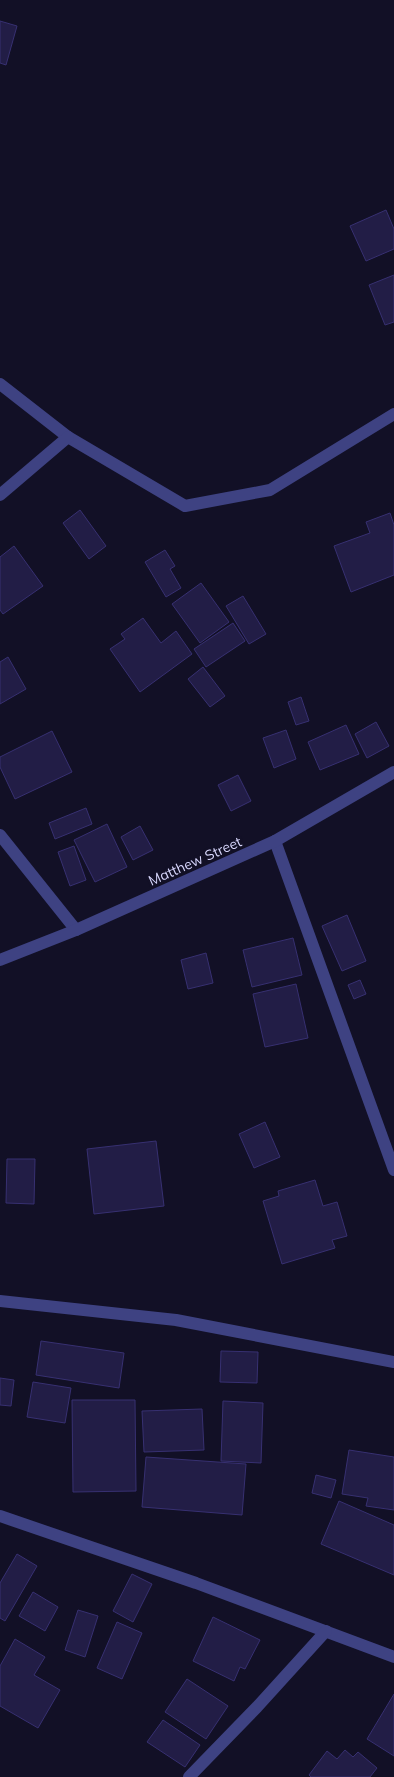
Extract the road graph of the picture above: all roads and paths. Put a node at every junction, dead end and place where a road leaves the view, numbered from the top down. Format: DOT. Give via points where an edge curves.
graph roads {
  1 [pos="0,384"];
  2 [pos="394,414"];
  3 [pos="68,437"];
  4 [pos="0,495"];
  5 [pos="394,772"];
  6 [pos="0,835"];
  7 [pos="275,841"];
  8 [pos="76,930"];
  9 [pos="0,960"];
  10 [pos="390,1144"];
  11 [pos="394,1170"];
  12 [pos="0,1301"];
  13 [pos="394,1362"];
  14 [pos="0,1516"];
  15 [pos="326,1631"];
  16 [pos="394,1657"];
  17 [pos="189,1777"];
  1 -- 3 [label="street"];
  2 -- 3 [label="street" via="270,490 185,506"];
  3 -- 4 [label="street"];
  5 -- 7 [label="street, Matthew Street"];
  6 -- 8 [label="street"];
  7 -- 8 [label="street, Matthew Street"];
  7 -- 10 [label="street"];
  8 -- 9 [label="street, Matthew Street"];
  10 -- 11 [label="street"];
  12 -- 13 [label="street" via="176,1320"];
  14 -- 15 [label="street"];
  15 -- 16 [label="street"];
  15 -- 17 [label="street"];
}
